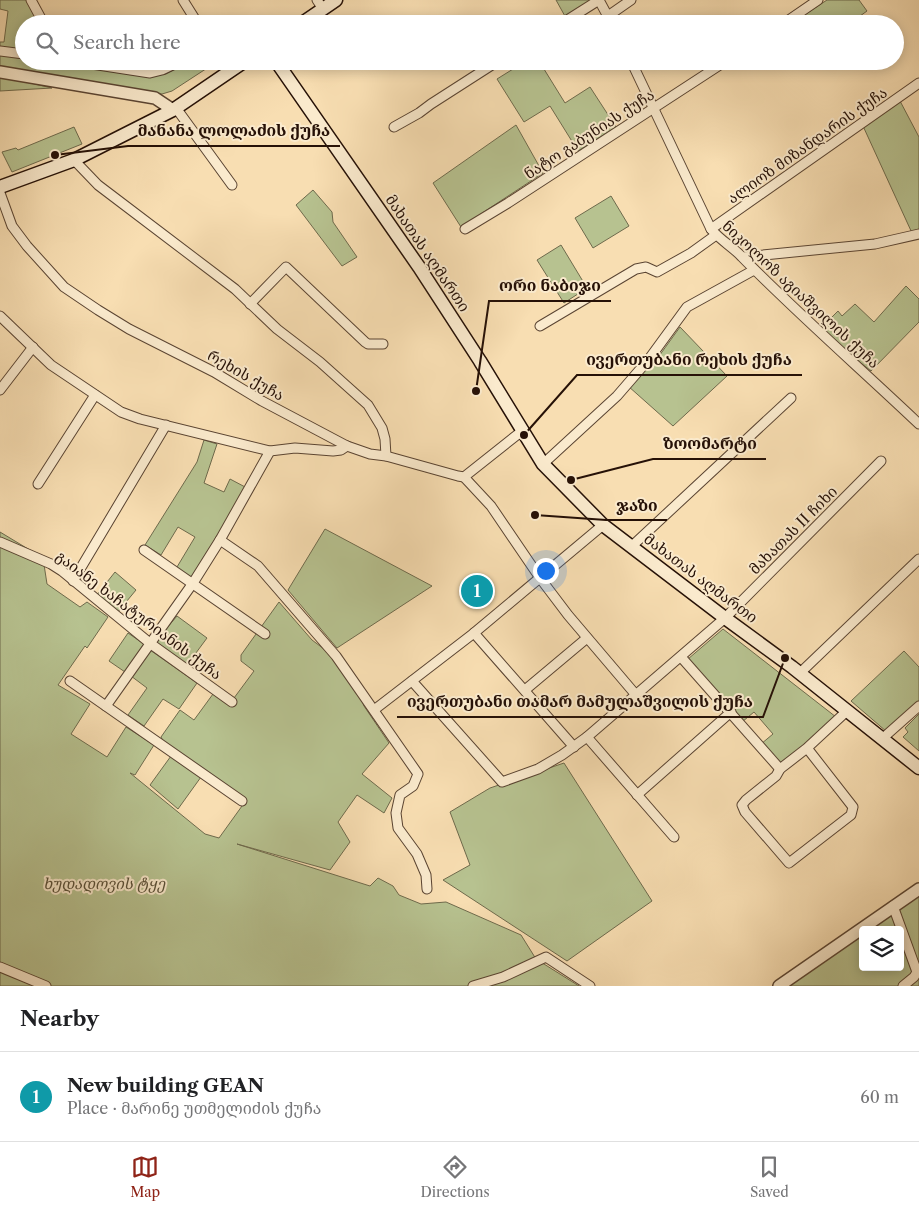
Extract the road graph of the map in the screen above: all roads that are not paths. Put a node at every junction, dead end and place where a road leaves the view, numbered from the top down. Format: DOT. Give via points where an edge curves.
graph roads {
  1 [pos="31,0"];
  2 [pos="183,0"];
  3 [pos="336,0"];
  4 [pos="599,0"];
  5 [pos="631,0"];
  6 [pos="818,0"];
  7 [pos="320,5"];
  8 [pos="39,15"];
  9 [pos="192,15"];
  10 [pos="310,15"];
  11 [pos="575,15"];
  12 [pos="607,15"];
  13 [pos="615,15"];
  14 [pos="796,15"];
  15 [pos="0,51"];
  16 [pos="15,53"];
  17 [pos="130,70"];
  18 [pos="162,70"];
  19 [pos="231,70"];
  20 [pos="282,70"];
  21 [pos="484,70"];
  22 [pos="635,70"];
  23 [pos="713,70"];
  24 [pos="0,72"];
  25 [pos="919,83"];
  26 [pos="654,108"];
  27 [pos="174,109"];
  28 [pos="394,127"];
  29 [pos="74,160"];
  30 [pos="232,185"];
  31 [pos="0,187"];
  32 [pos="0,193"];
  33 [pos="3,212"];
  34 [pos="465,228"];
  35 [pos="714,232"];
  36 [pos="919,234"];
  37 [pos="743,257"];
  38 [pos="754,270"];
  39 [pos="250,304"];
  40 [pos="0,316"];
  41 [pos="540,326"];
  42 [pos="384,344"];
  43 [pos="33,347"];
  44 [pos="0,390"];
  45 [pos="95,395"];
  46 [pos="791,398"];
  47 [pos="919,424"];
  48 [pos="166,425"];
  49 [pos="522,431"];
  50 [pos="347,446"];
  51 [pos="270,451"];
  52 [pos="386,456"];
  53 [pos="881,461"];
  54 [pos="543,464"];
  55 [pos="464,476"];
  56 [pos="38,484"];
  57 [pos="603,525"];
  58 [pos="220,540"];
  59 [pos="0,542"];
  60 [pos="632,546"];
  61 [pos="144,550"];
  62 [pos="919,559"];
  63 [pos="540,578"];
  64 [pos="73,581"];
  65 [pos="194,583"];
  66 [pos="725,618"];
  67 [pos="474,633"];
  68 [pos="265,634"];
  69 [pos="587,638"];
  70 [pos="151,644"];
  71 [pos="681,657"];
  72 [pos="800,673"];
  73 [pos="70,681"];
  74 [pos="412,681"];
  75 [pos="525,690"];
  76 [pos="636,695"];
  77 [pos="232,702"];
  78 [pos="106,706"];
  79 [pos="919,706"];
  80 [pos="374,710"];
  81 [pos="848,710"];
  82 [pos="731,712"];
  83 [pos="587,737"];
  84 [pos="883,738"];
  85 [pos="574,746"];
  86 [pos="807,748"];
  87 [pos="919,768"];
  88 [pos="780,769"];
  89 [pos="637,795"];
  90 [pos="242,801"];
  91 [pos="674,837"];
  92 [pos="427,889"];
  93 [pos="919,890"];
  94 [pos="894,906"];
  95 [pos="0,967"];
  96 [pos="46,986"];
  97 [pos="473,986"];
  98 [pos="590,986"];
  99 [pos="778,986"];
  100 [pos="903,986"];
  1 -- 8 [label="street"];
  2 -- 9 [label="street"];
  3 -- 7 [label="main road"];
  4 -- 11 [label="street"];
  4 -- 12 [label="street"];
  5 -- 13 [label="street"];
  6 -- 14 [label="street"];
  7 -- 10 [label="main road"];
  15 -- 16 [label="street"];
  17 -- 18 [label="street" via="150,73"];
  19 -- 27 [label="main road"];
  20 -- 49 [label="main road, მახათას აღმართი" via="419,267"];
  21 -- 28 [label="street"];
  22 -- 26 [label="street, ნიკოლოზ აგიაშვილის ქუჩა"];
  23 -- 26 [label="street, ნატო გაბუნიას ქუჩა"];
  24 -- 27 [label="street" via="155,98"];
  25 -- 35 [label="street, ალიოზ მიზანდარის ქუჩა"];
  26 -- 34 [label="street, ნატო გაბუნიას ქუჩა"];
  26 -- 35 [label="street, ნიკოლოზ აგიაშვილის ქუჩა"];
  27 -- 29 [label="main road"];
  27 -- 30 [label="street"];
  29 -- 31 [label="main road"];
  29 -- 39 [label="street" via="98,185 235,289"];
  32 -- 33 [label="street, რეხის ქუჩა"];
  33 -- 50 [label="street, რეხის ქუჩა" via="27,246 64,287 129,329"];
  35 -- 37 [label="street, ნიკოლოზ აგიაშვილის ქუჩა"];
  35 -- 41 [label="street, ალიოზ მიზანდარის ქუჩა" via="691,253 657,272 646,267 636,269"];
  36 -- 37 [label="street" via="875,244"];
  37 -- 38 [label="street, ნიკოლოზ აგიაშვილის ქუჩა"];
  38 -- 47 [label="street, ნიკოლოზ აგიაშვილის ქუჩა"];
  38 -- 54 [label="street" via="687,307 618,396"];
  39 -- 42 [label="street" via="286,267 365,342"];
  39 -- 52 [label="street" via="368,405 382,428"];
  40 -- 43 [label="street"];
  43 -- 44 [label="street"];
  43 -- 45 [label="street" via="52,365"];
  45 -- 48 [label="street" via="121,412"];
  45 -- 56 [label="street"];
  46 -- 60 [label="street"];
  48 -- 51 [label="street"];
  48 -- 64 [label="street"];
  49 -- 54 [label="main road, მახათას აღმართი"];
  49 -- 55 [label="street"];
  50 -- 51 [label="street" via="333,451 295,448"];
  50 -- 52 [label="street, რეხის ქუჩა"];
  51 -- 58 [label="street"];
  52 -- 55 [label="street, რეხის ქუჩა"];
  53 -- 66 [label="street, მახათას II ჩიხი"];
  54 -- 57 [label="main road, მახათას აღმართი"];
  55 -- 63 [label="street" via="494,510"];
  57 -- 60 [label="main road, მახათას აღმართი"];
  57 -- 63 [label="street"];
  58 -- 65 [label="street"];
  58 -- 80 [label="street" via="258,566 336,656"];
  59 -- 64 [label="street, გაიანე ხაჩატურიანის ქუჩა" via="51,564"];
  60 -- 66 [label="main road, მახათას აღმართი"];
  61 -- 65 [label="street"];
  62 -- 72 [label="street"];
  63 -- 67 [label="street"];
  63 -- 69 [label="street"];
  64 -- 70 [label="street, გაიანე ხაჩატურიანის ქუჩა"];
  65 -- 68 [label="street"];
  65 -- 70 [label="street"];
  66 -- 71 [label="street, მახათას II ჩიხი"];
  66 -- 72 [label="main road, მახათას აღმართი"];
  67 -- 74 [label="street"];
  67 -- 75 [label="street"];
  69 -- 75 [label="street"];
  69 -- 76 [label="street"];
  70 -- 77 [label="street, გაიანე ხაჩატურიანის ქუჩა"];
  70 -- 78 [label="street"];
  71 -- 76 [label="street, მახათას II ჩიხი"];
  71 -- 82 [label="street"];
  72 -- 81 [label="main road, მახათას აღმართი"];
  73 -- 78 [label="street"];
  74 -- 80 [label="street"];
  74 -- 85 [label="street, მახათას II ჩიხი" via="502,782 538,769"];
  75 -- 85 [label="street"];
  76 -- 83 [label="street, მახათას II ჩიხი"];
  78 -- 90 [label="street"];
  79 -- 84 [label="street"];
  80 -- 92 [label="street" via="418,774 412,786 400,795 396,813 398,828 417,854 426,875"];
  81 -- 84 [label="main road, მახათას აღმართი"];
  81 -- 86 [label="street"];
  82 -- 88 [label="street"];
  82 -- 89 [label="street"];
  83 -- 85 [label="street, მახათას II ჩიხი"];
  83 -- 89 [label="street"];
  84 -- 87 [label="main road, მახათას აღმართი"];
  86 -- 88 [label="street"];
  86 -- 88 [label="street" via="853,807 853,812 789,863 742,806"];
  89 -- 91 [label="street"];
  93 -- 94 [label="street"];
  94 -- 99 [label="street"];
  94 -- 100 [label="street" via="917,972"];
  95 -- 96 [label="street"];
  97 -- 98 [label="street" via="503,977 546,957"];
}
